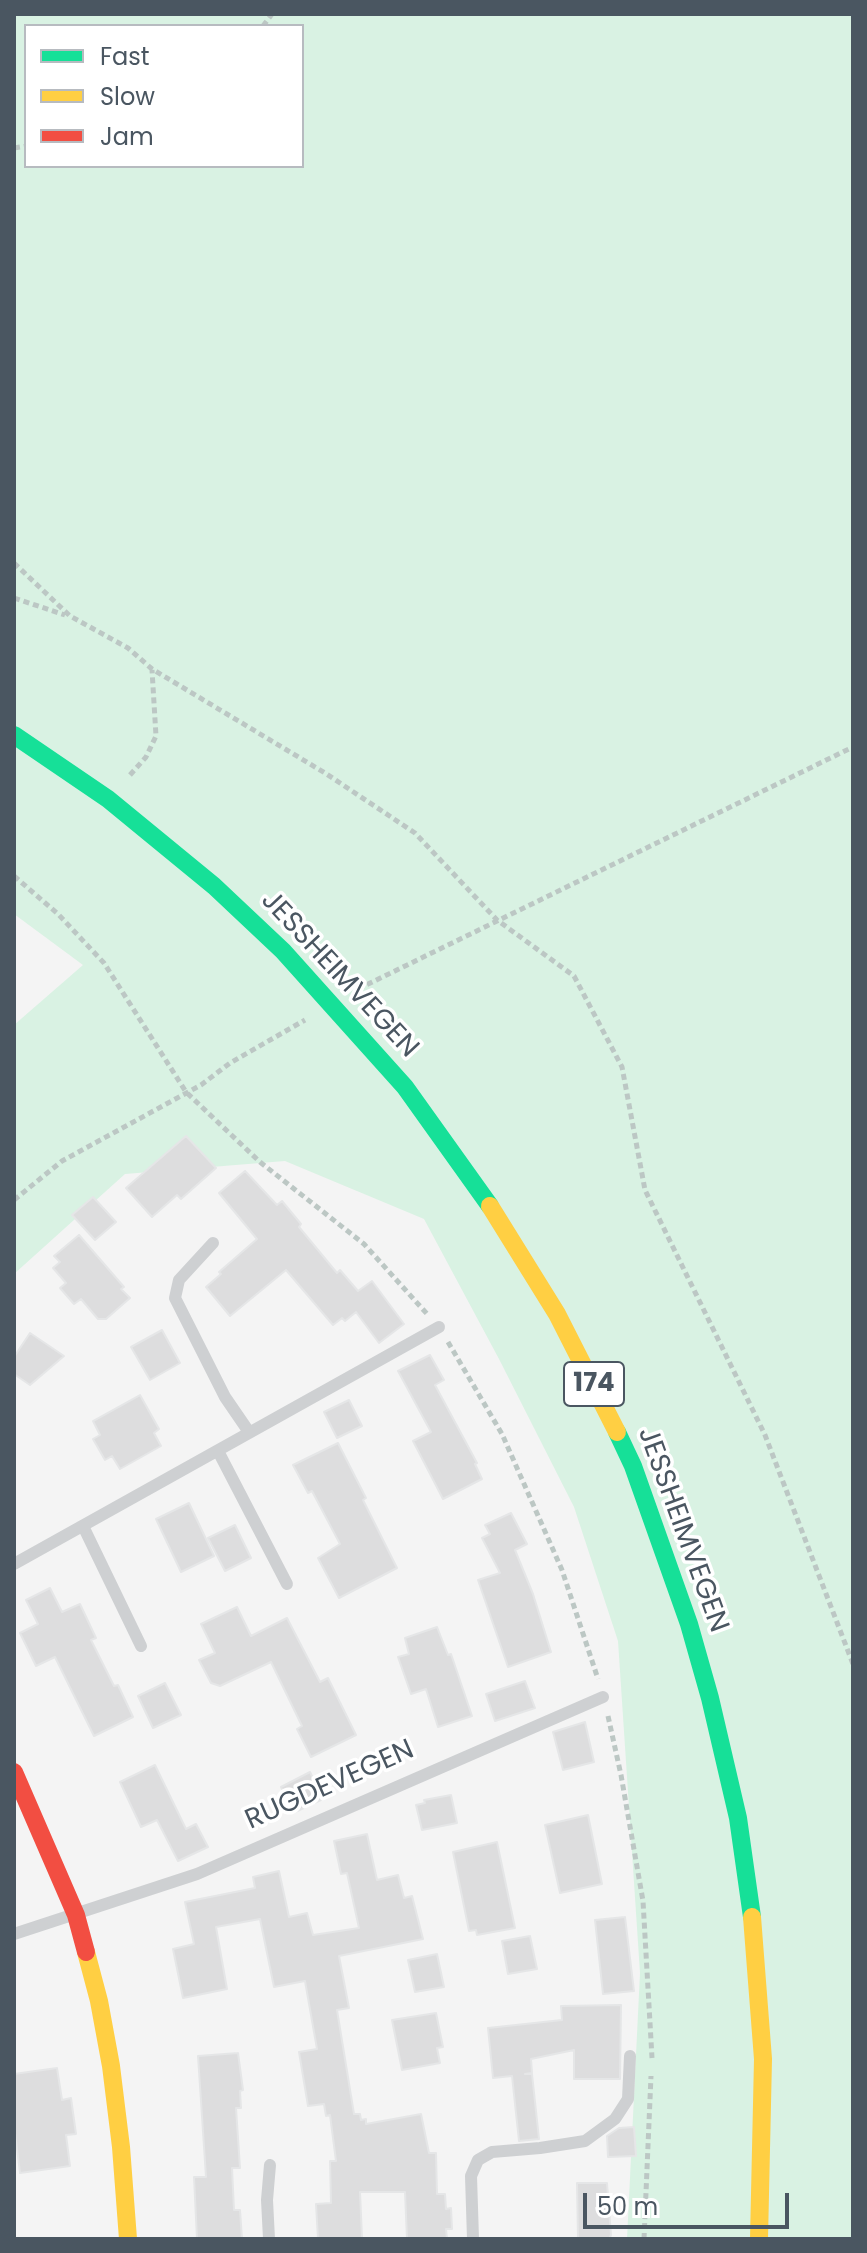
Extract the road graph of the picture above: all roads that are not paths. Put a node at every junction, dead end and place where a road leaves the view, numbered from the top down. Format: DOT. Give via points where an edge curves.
graph roads {
  1 [pos="14,735"];
  2 [pos="213,1243"];
  3 [pos="439,1327"];
  4 [pos="249,1432"];
  5 [pos="218,1451"];
  6 [pos="83,1526"];
  7 [pos="14,1564"];
  8 [pos="287,1584"];
  9 [pos="141,1646"];
  10 [pos="603,1697"];
  11 [pos="14,1772"];
  12 [pos="76,1915"];
  13 [pos="14,1934"];
  14 [pos="630,2056"];
  15 [pos="270,2165"];
  16 [pos="128,2239"];
  17 [pos="269,2239"];
  18 [pos="473,2239"];
  19 [pos="759,2239"];
  1 -- 19 [label="main road, JESSHEIMVEGEN / 174" via="108,799 214,886 283,951 405,1087 508,1232 557,1314 633,1466 689,1624 738,1818 754,1933 763,2059"];
  2 -- 4 [label="lane" via="179,1280 175,1298 225,1397"];
  3 -- 4 [label="lane"];
  4 -- 5 [label="lane"];
  5 -- 6 [label="lane"];
  5 -- 8 [label="lane"];
  6 -- 7 [label="lane"];
  6 -- 9 [label="lane"];
  10 -- 12 [label="lane, RUGDEVEGEN" via="197,1874"];
  11 -- 12 [label="main road"];
  12 -- 13 [label="lane, RUGDEVEGEN"];
  12 -- 16 [label="main road" via="111,2066"];
  14 -- 18 [label="lane" via="628,2099 615,2119 585,2141 492,2152 478,2160 471,2176"];
  15 -- 17 [label="lane"];
}
